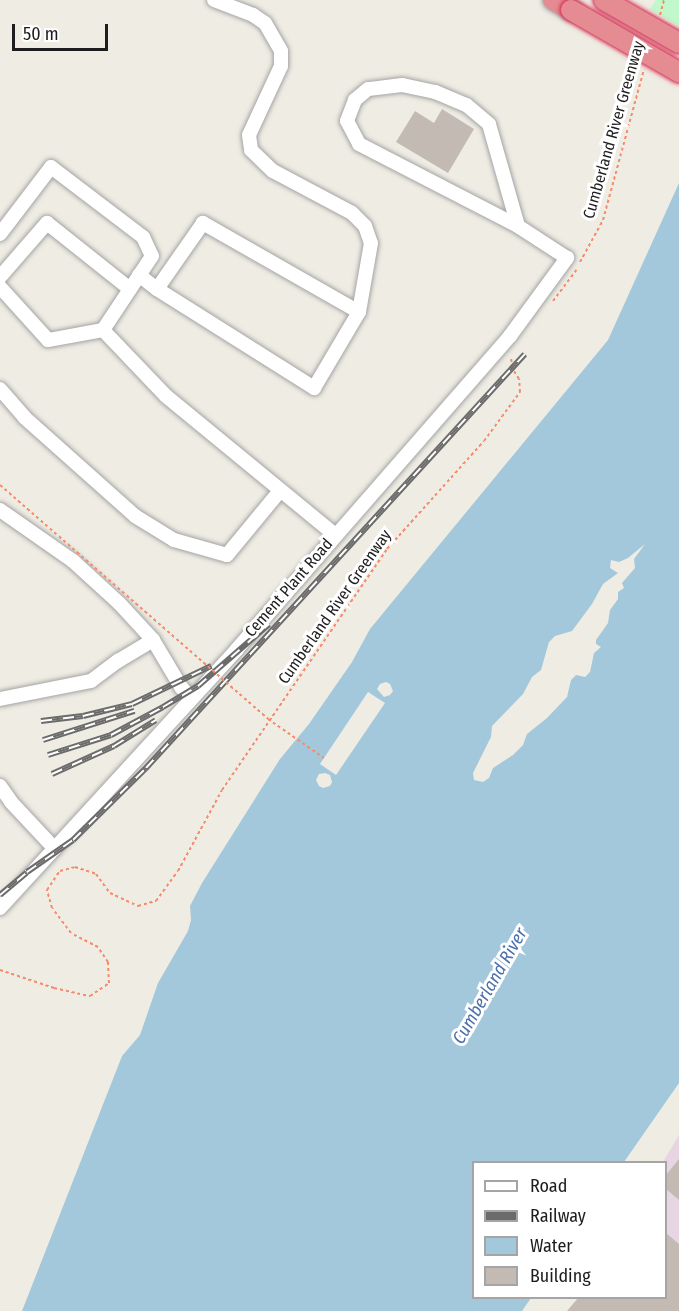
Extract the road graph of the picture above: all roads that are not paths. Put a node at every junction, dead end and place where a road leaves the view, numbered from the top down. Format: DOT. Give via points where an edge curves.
graph roads {
  1 [pos="214,0"];
  2 [pos="553,0"];
  3 [pos="604,0"];
  4 [pos="679,43"];
  5 [pos="679,72"];
  6 [pos="518,226"];
  7 [pos="0,234"];
  8 [pos="139,275"];
  9 [pos="0,277"];
  10 [pos="0,287"];
  11 [pos="157,288"];
  12 [pos="130,289"];
  13 [pos="359,312"];
  14 [pos="103,330"];
  15 [pos="0,389"];
  16 [pos="279,492"];
  17 [pos="0,510"];
  18 [pos="335,535"];
  19 [pos="153,640"];
  20 [pos="191,698"];
  21 [pos="0,699"];
  22 [pos="0,786"];
  23 [pos="55,849"];
  24 [pos="0,908"];
  1 -- 13 [label="street" via="265,23 281,51 281,66 249,135 251,150 273,171 352,213 365,226 371,243"];
  2 -- 5 [label="highway, bridge"];
  3 -- 4 [label="highway, bridge"];
  6 -- 6 [label="street" via="489,124 466,105 435,92 402,85 368,89 355,100 347,121 359,144"];
  6 -- 18 [label="street, Cement Plant Road" via="567,258 510,336"];
  7 -- 8 [label="street" via="51,167 143,237 152,256"];
  8 -- 11 [label="street"];
  8 -- 12 [label="street"];
  9 -- 12 [label="street" via="47,224"];
  10 -- 14 [label="street" via="48,340"];
  11 -- 13 [label="street" via="203,223"];
  11 -- 13 [label="street" via="314,388"];
  12 -- 14 [label="street"];
  14 -- 16 [label="street" via="166,396"];
  15 -- 16 [label="street" via="24,417 135,516 174,540 227,555"];
  16 -- 18 [label="street"];
  17 -- 19 [label="street" via="73,561"];
  18 -- 20 [label="street, Cement Plant Road"];
  19 -- 20 [label="street"];
  19 -- 21 [label="street" via="92,681"];
  20 -- 23 [label="street, Cement Plant Road"];
  22 -- 23 [label="street"];
  23 -- 24 [label="street, Cement Plant Road"];
}
